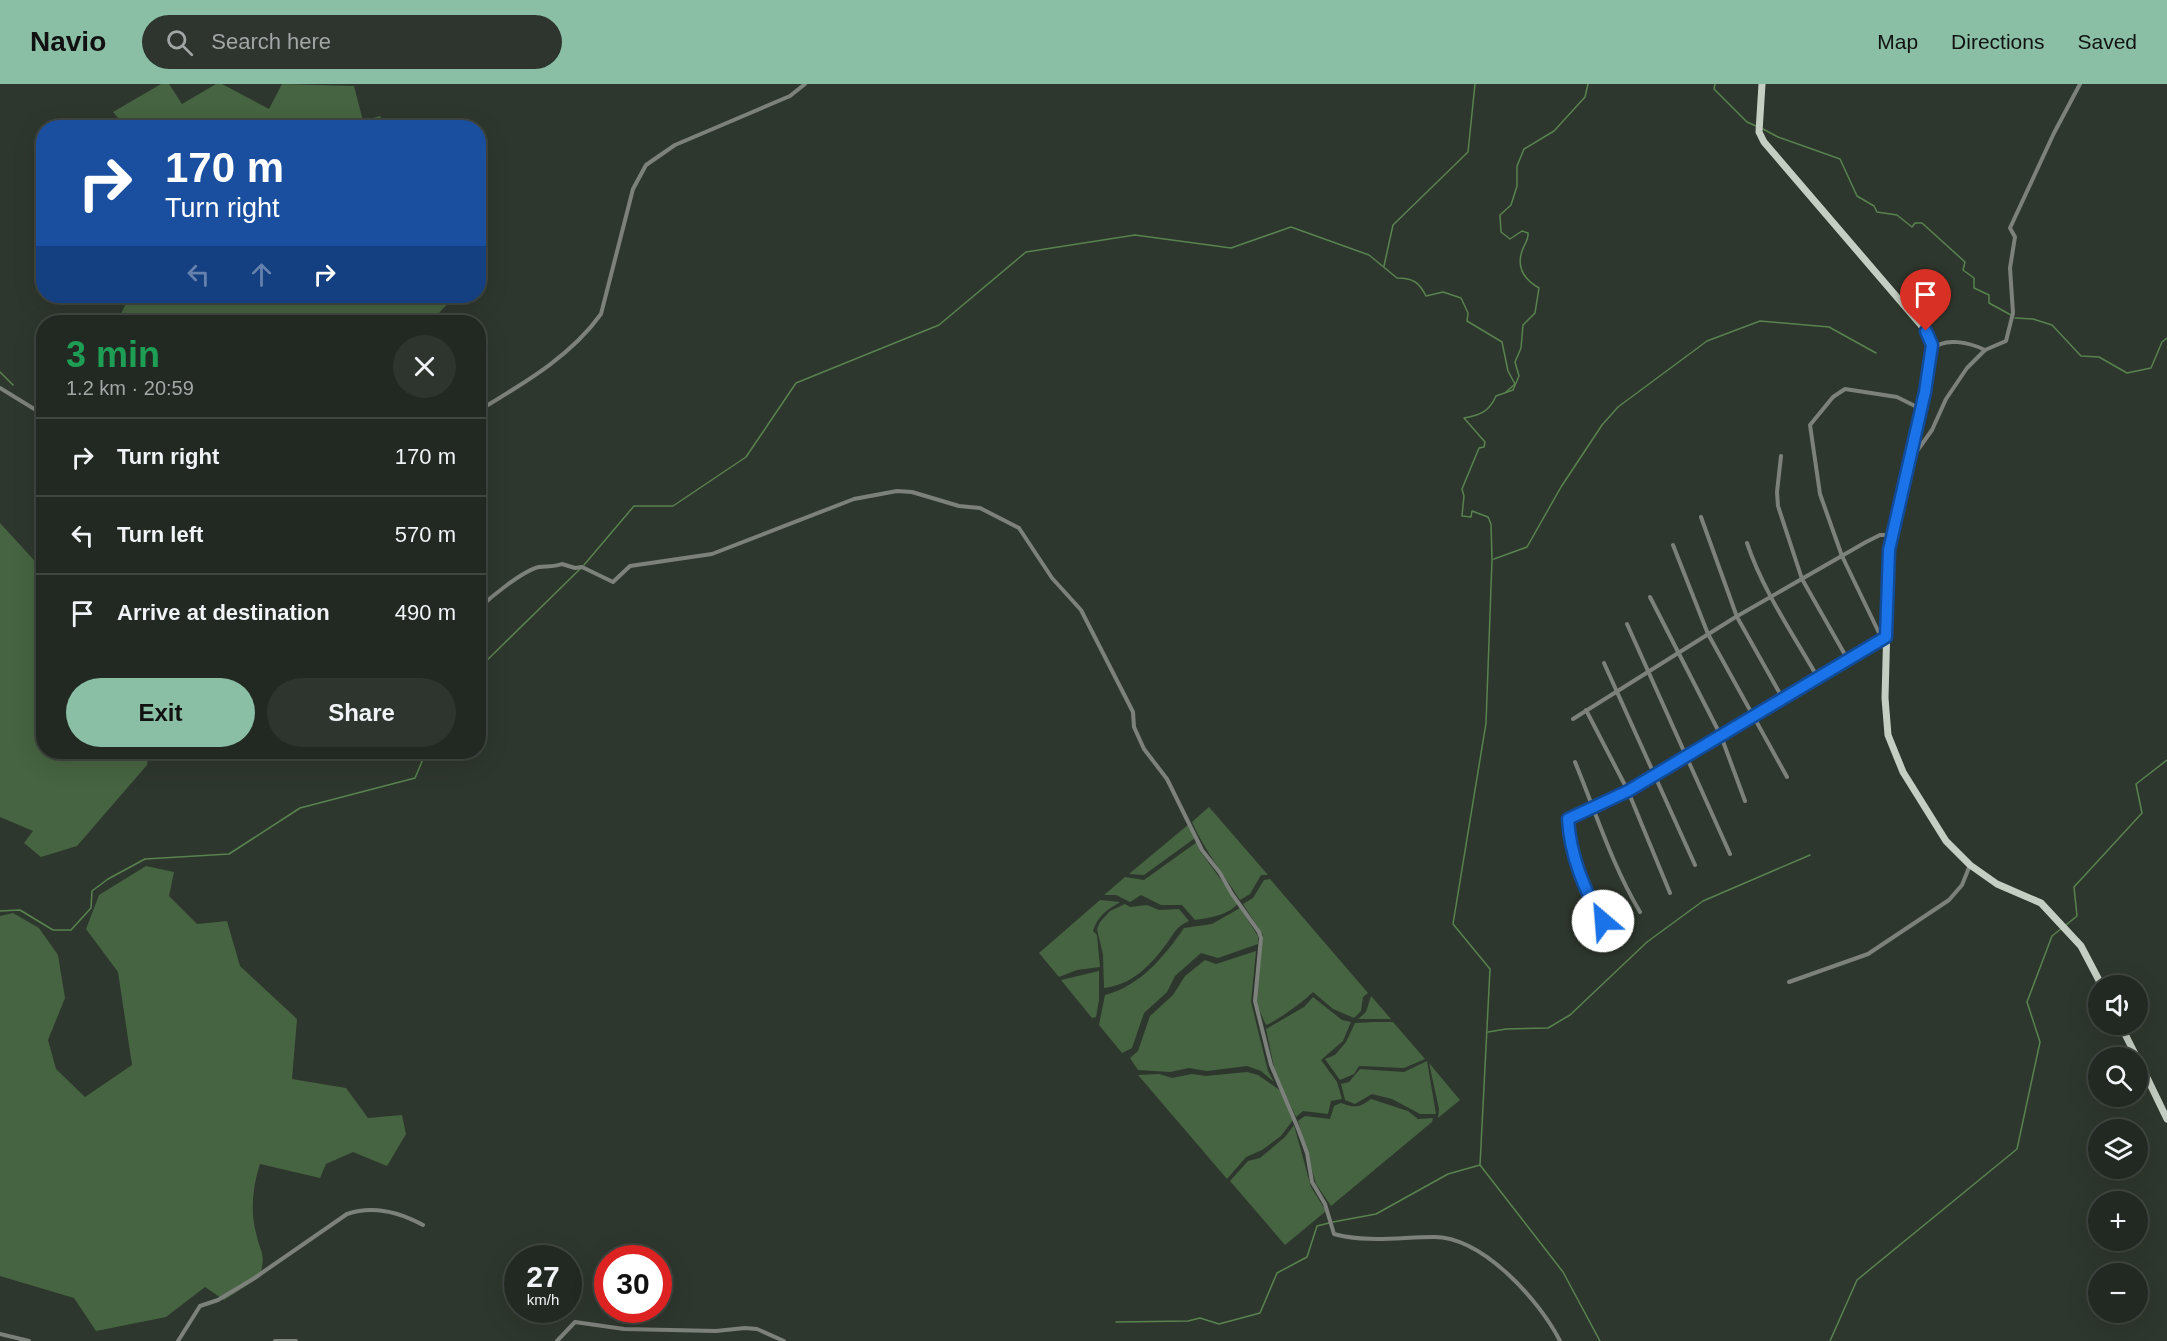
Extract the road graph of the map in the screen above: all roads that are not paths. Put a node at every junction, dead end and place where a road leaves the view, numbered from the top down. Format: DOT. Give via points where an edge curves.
graph roads {
  1 [pos="805,84"];
  2 [pos="1762,84"];
  3 [pos="2080,84"];
  4 [pos="1985,350"];
  5 [pos="1932,351"];
  6 [pos="0,387"];
  7 [pos="486,406"];
  8 [pos="1922,409"];
  9 [pos="36,410"];
  10 [pos="1781,456"];
  11 [pos="1908,465"];
  12 [pos="1701,517"];
  13 [pos="1892,535"];
  14 [pos="1747,543"];
  15 [pos="1673,545"];
  16 [pos="1842,556"];
  17 [pos="1802,579"];
  18 [pos="1650,597"];
  19 [pos="1771,597"];
  20 [pos="486,603"];
  21 [pos="1737,616"];
  22 [pos="1627,624"];
  23 [pos="1707,634"];
  24 [pos="1884,638"];
  25 [pos="1677,653"];
  26 [pos="1848,660"];
  27 [pos="1604,663"];
  28 [pos="1647,672"];
  29 [pos="1818,678"];
  30 [pos="1617,690"];
  31 [pos="1783,699"];
  32 [pos="1586,710"];
  33 [pos="1752,717"];
  34 [pos="1573,719"];
  35 [pos="1721,736"];
  36 [pos="1688,755"];
  37 [pos="1575,762"];
  38 [pos="1656,774"];
  39 [pos="1787,777"];
  40 [pos="1628,791"];
  41 [pos="1746,801"];
  42 [pos="1593,807"];
  43 [pos="1730,854"];
  44 [pos="1695,865"];
  45 [pos="1970,865"];
  46 [pos="1670,893"];
  47 [pos="1640,912"];
  48 [pos="1611,935"];
  49 [pos="2097,975"];
  50 [pos="1789,982"];
  51 [pos="2148,1080"];
  52 [pos="2167,1119"];
  53 [pos="423,1225"];
  54 [pos="0,1334"];
  55 [pos="29,1341"];
  56 [pos="178,1341"];
  57 [pos="275,1341"];
  58 [pos="296,1341"];
  59 [pos="557,1341"];
  60 [pos="784,1341"];
  61 [pos="1560,1341"];
  1 -- 7 [label="street" via="790,96 675,145 646,165 633,189 601,314 592,329 548,367"];
  2 -- 5 [label="main road" via="1759,128 1789,171 1926,331"];
  3 -- 4 [label="street" via="2010,228 2015,237 2010,268 2012,319 2006,341"];
  4 -- 5 [label="street" via="1949,342"];
  4 -- 11 [label="street" via="1958,380"];
  5 -- 8 [label="main road"];
  6 -- 9 [label="street"];
  8 -- 11 [label="main road"];
  8 -- 16 [label="street" via="1897,397 1845,389 1814,417 1809,433 1820,494"];
  10 -- 17 [label="street" via="1778,506"];
  11 -- 13 [label="main road"];
  12 -- 21 [label="street"];
  13 -- 16 [label="street" via="1880,535"];
  13 -- 24 [label="main road"];
  14 -- 19 [label="street"];
  15 -- 23 [label="street"];
  16 -- 17 [label="street"];
  16 -- 24 [label="street"];
  17 -- 19 [label="street"];
  17 -- 26 [label="street"];
  18 -- 25 [label="street"];
  19 -- 21 [label="street"];
  19 -- 29 [label="street"];
  20 -- 61 [label="street" via="537,567 582,567 612,582 630,567 712,554 874,494 897,491 931,496 989,511 1019,528 1052,578 1081,610 1133,712 1134,727 1144,749 1167,780 1202,850 1259,932 1255,1001 1271,1065 1334,1233 1367,1238 1435,1236 1470,1246 1497,1264 1528,1296"];
  21 -- 23 [label="street"];
  21 -- 31 [label="street"];
  22 -- 28 [label="street"];
  23 -- 25 [label="street"];
  23 -- 33 [label="street"];
  24 -- 26 [label="street"];
  24 -- 45 [label="main road" via="1885,698 1892,748 1935,825"];
  25 -- 28 [label="street"];
  25 -- 35 [label="street"];
  26 -- 29 [label="street"];
  27 -- 30 [label="street"];
  28 -- 30 [label="street"];
  28 -- 36 [label="street"];
  29 -- 31 [label="street"];
  30 -- 32 [label="street"];
  30 -- 38 [label="street"];
  31 -- 33 [label="street"];
  32 -- 34 [label="street"];
  32 -- 40 [label="street"];
  33 -- 35 [label="street"];
  33 -- 39 [label="street"];
  35 -- 36 [label="street"];
  35 -- 41 [label="street"];
  36 -- 38 [label="street"];
  36 -- 43 [label="street"];
  37 -- 42 [label="street"];
  38 -- 40 [label="street"];
  38 -- 44 [label="street"];
  40 -- 42 [label="street"];
  40 -- 46 [label="street"];
  42 -- 47 [label="street" via="1626,889"];
  42 -- 48 [label="street" via="1568,819 1569,836 1588,892"];
  45 -- 49 [label="main road" via="2003,887 2036,900 2087,955"];
  45 -- 50 [label="street" via="1962,885 1949,900 1896,936 1868,954"];
  51 -- 52 [label="main road"];
  53 -- 56 [label="street" via="383,1211 358,1210 347,1214 253,1279 200,1306"];
  54 -- 55 [label="street"];
  57 -- 58 [label="street"];
  59 -- 60 [label="street" via="575,1322 624,1329 757,1329"];
}
